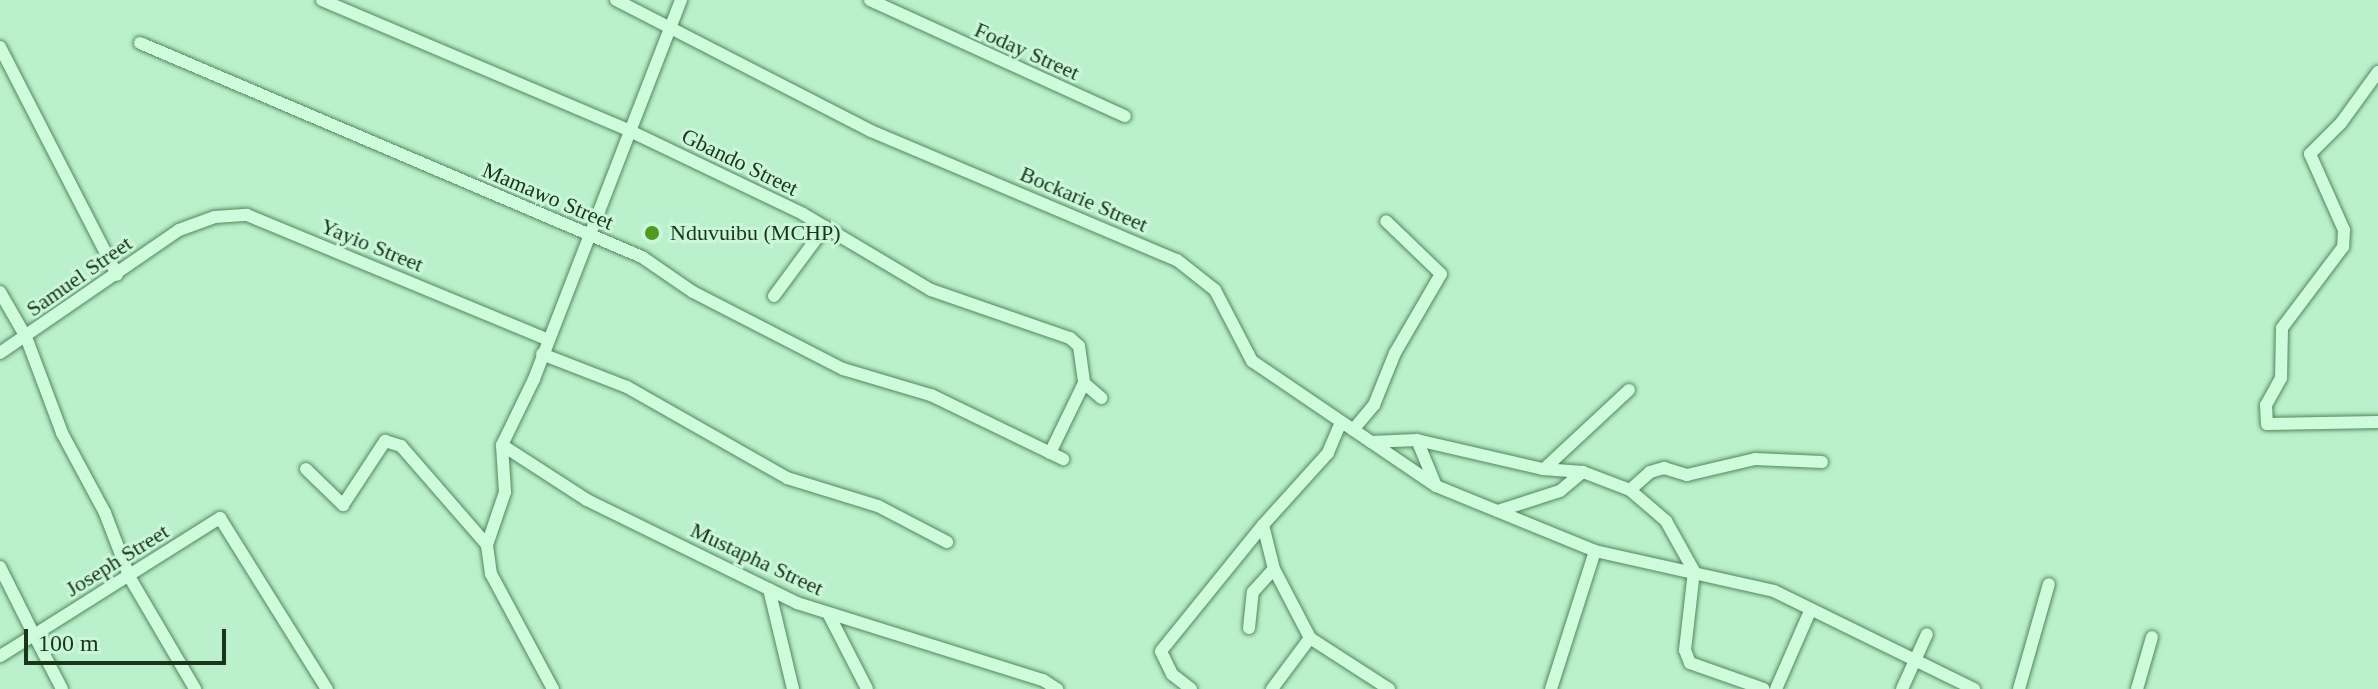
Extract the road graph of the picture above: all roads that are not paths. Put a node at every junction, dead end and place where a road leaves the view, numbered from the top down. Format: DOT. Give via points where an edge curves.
graph roads {
  1 [pos="322,0"];
  2 [pos="616,0"];
  3 [pos="681,0"];
  4 [pos="870,0"];
  5 [pos="670,26"];
  6 [pos="140,43"];
  7 [pos="0,47"];
  8 [pos="2378,72"];
  9 [pos="1125,116"];
  10 [pos="630,131"];
  11 [pos="1386,221"];
  12 [pos="825,227"];
  13 [pos="179,230"];
  14 [pos="590,235"];
  15 [pos="117,275"];
  16 [pos="0,292"];
  17 [pos="774,296"];
  18 [pos="26,337"];
  19 [pos="546,339"];
  20 [pos="0,353"];
  21 [pos="542,354"];
  22 [pos="1084,383"];
  23 [pos="1629,390"];
  24 [pos="1101,398"];
  25 [pos="1341,422"];
  26 [pos="2378,422"];
  27 [pos="1353,430"];
  28 [pos="1417,440"];
  29 [pos="1371,442"];
  30 [pos="502,445"];
  31 [pos="1050,453"];
  32 [pos="1063,459"];
  33 [pos="1822,462"];
  34 [pos="306,469"];
  35 [pos="1543,469"];
  36 [pos="1583,472"];
  37 [pos="1436,486"];
  38 [pos="1630,490"];
  39 [pos="1498,511"];
  40 [pos="1263,525"];
  41 [pos="947,542"];
  42 [pos="487,545"];
  43 [pos="1595,551"];
  44 [pos="0,567"];
  45 [pos="1274,569"];
  46 [pos="1694,571"];
  47 [pos="130,578"];
  48 [pos="2049,584"];
  49 [pos="769,589"];
  50 [pos="1811,609"];
  51 [pos="828,613"];
  52 [pos="1249,628"];
  53 [pos="1927,634"];
  54 [pos="34,635"];
  55 [pos="2152,637"];
  56 [pos="1310,638"];
  57 [pos="0,656"];
  58 [pos="1914,661"];
  59 [pos="1043,680"];
  60 [pos="62,689"];
  61 [pos="195,689"];
  62 [pos="327,689"];
  63 [pos="553,689"];
  64 [pos="793,689"];
  65 [pos="867,689"];
  66 [pos="1030,689"];
  67 [pos="1057,689"];
  68 [pos="1191,689"];
  69 [pos="1272,689"];
  70 [pos="1389,689"];
  71 [pos="1551,689"];
  72 [pos="1764,689"];
  73 [pos="1776,689"];
  74 [pos="1902,689"];
  75 [pos="1974,689"];
  76 [pos="2019,689"];
  77 [pos="2137,689"];
  1 -- 10 [label="street, Gbando Street"];
  2 -- 5 [label="street, Bockarie Street"];
  3 -- 5 [label="street"];
  4 -- 9 [label="street, Foday Street"];
  5 -- 10 [label="street"];
  5 -- 25 [label="street, Bockarie Street" via="871,131 1177,260 1215,290 1252,361"];
  6 -- 14 [label="street, Mamawo Street"];
  7 -- 15 [label="street"];
  8 -- 26 [label="street" via="2341,123 2310,154 2344,230 2343,247 2282,328 2281,378 2266,405 2267,424"];
  10 -- 12 [label="street, Gbando Street"];
  10 -- 14 [label="street"];
  11 -- 27 [label="street" via="1441,274 1395,353 1374,405"];
  12 -- 17 [label="street"];
  12 -- 22 [label="street, Gbando Street" via="931,290 1070,338 1079,346"];
  13 -- 15 [label="street, Samuel Street"];
  13 -- 19 [label="street, Yayio Street" via="215,217 247,215"];
  14 -- 19 [label="street"];
  14 -- 31 [label="street, Mamawo Street" via="642,257 693,292 843,369 931,395"];
  15 -- 18 [label="street, Samuel Street"];
  16 -- 18 [label="street"];
  18 -- 20 [label="street, Samuel Street"];
  18 -- 47 [label="street" via="62,433 105,513"];
  19 -- 21 [label="street"];
  21 -- 30 [label="street"];
  21 -- 41 [label="street" via="627,387 787,478 878,506"];
  22 -- 24 [label="street"];
  22 -- 31 [label="street"];
  23 -- 35 [label="street"];
  25 -- 27 [label="street, Bockarie Street"];
  25 -- 40 [label="street" via="1328,453"];
  27 -- 29 [label="street, Bockarie Street"];
  28 -- 29 [label="street"];
  28 -- 35 [label="street"];
  28 -- 37 [label="street"];
  29 -- 37 [label="street, Bockarie Street"];
  30 -- 42 [label="street" via="505,492"];
  30 -- 49 [label="street, Mustapha Street" via="587,500"];
  31 -- 32 [label="street, Mamawo Street"];
  33 -- 38 [label="street" via="1755,459 1687,475 1664,468 1650,472"];
  34 -- 42 [label="street" via="343,505 385,441 401,446"];
  35 -- 36 [label="street"];
  36 -- 38 [label="street"];
  36 -- 39 [label="street" via="1560,491"];
  37 -- 39 [label="street, Bockarie Street"];
  38 -- 46 [label="street" via="1666,521"];
  39 -- 43 [label="street, Bockarie Street"];
  40 -- 45 [label="street"];
  40 -- 68 [label="street" via="1161,651 1172,674"];
  42 -- 63 [label="street" via="491,574"];
  43 -- 46 [label="street, Bockarie Street"];
  43 -- 71 [label="street"];
  44 -- 54 [label="street"];
  45 -- 52 [label="street" via="1253,592"];
  45 -- 56 [label="street"];
  46 -- 50 [label="street, Bockarie Street" via="1774,591"];
  46 -- 72 [label="street" via="1685,650 1690,663"];
  47 -- 54 [label="street, Joseph Street"];
  47 -- 61 [label="street"];
  47 -- 62 [label="street, Joseph Street" via="220,518"];
  48 -- 76 [label="street"];
  49 -- 51 [label="street, Mustapha Street"];
  49 -- 64 [label="street"];
  50 -- 58 [label="street, Bockarie Street"];
  50 -- 73 [label="street"];
  51 -- 59 [label="street, Mustapha Street"];
  51 -- 65 [label="street"];
  53 -- 58 [label="street"];
  54 -- 57 [label="street, Joseph Street"];
  54 -- 60 [label="street"];
  55 -- 77 [label="street"];
  56 -- 69 [label="street"];
  56 -- 70 [label="street"];
  58 -- 74 [label="street"];
  58 -- 75 [label="street, Bockarie Street"];
  59 -- 66 [label="street"];
  59 -- 67 [label="street, Mustapha Street"];
}
